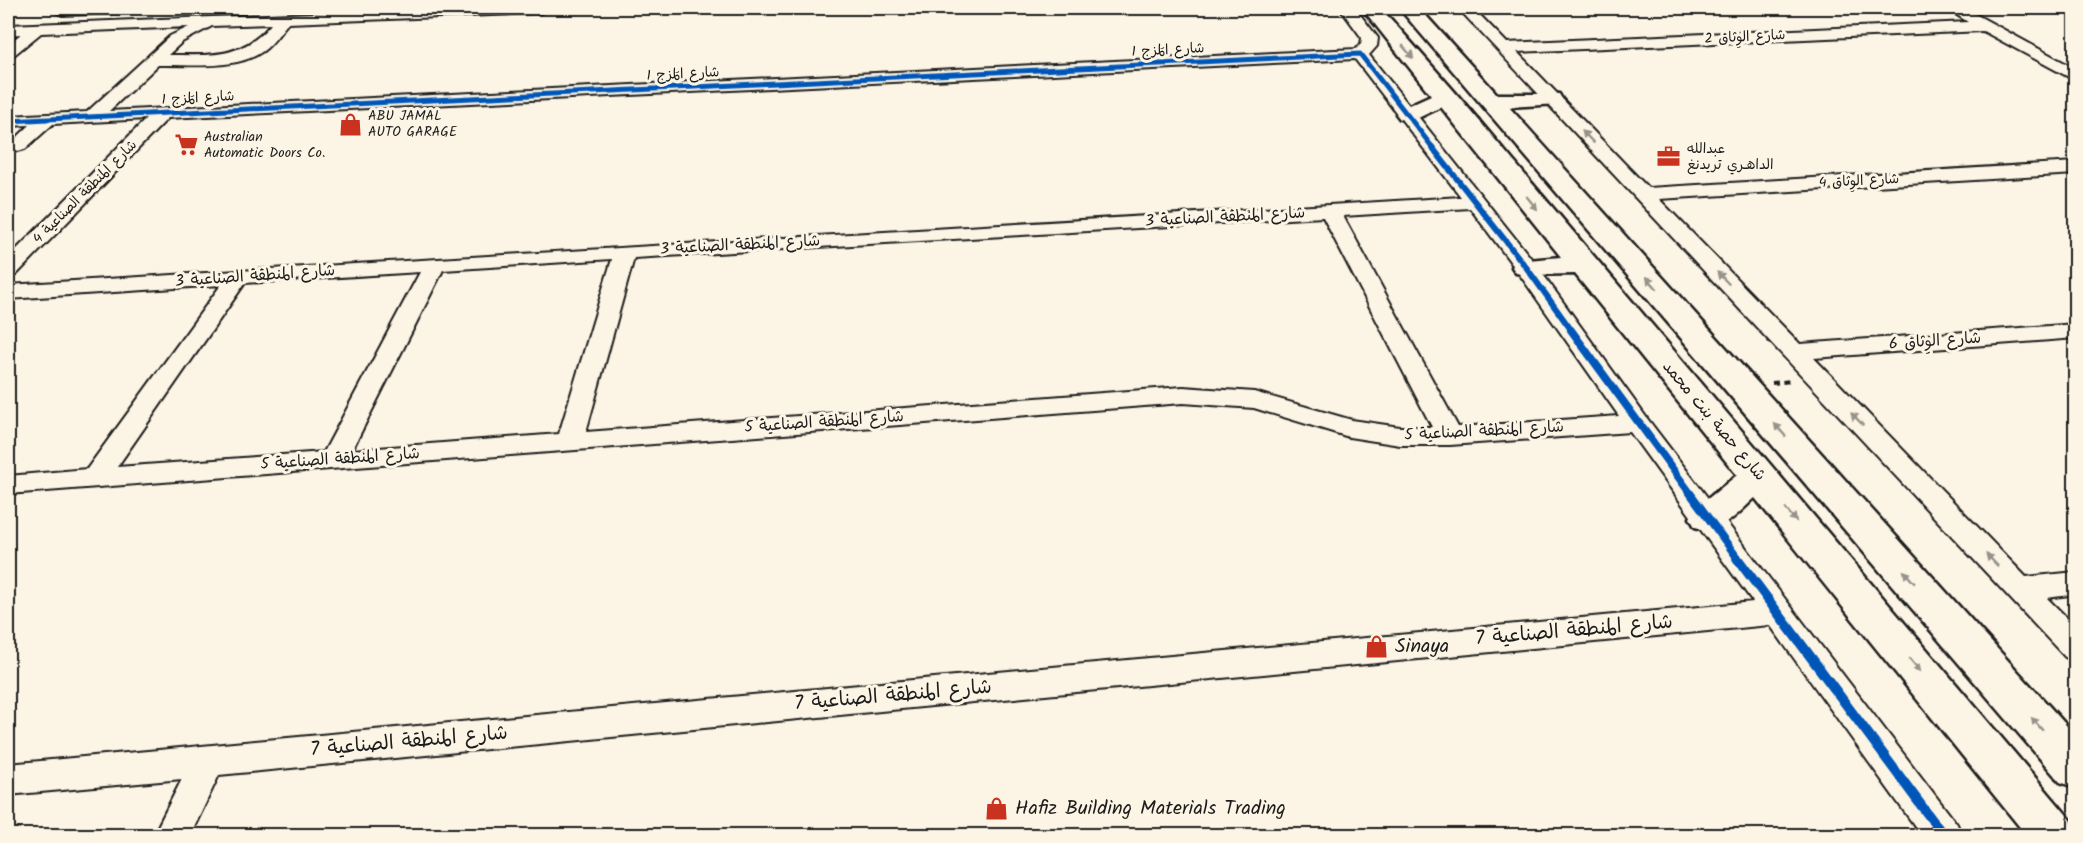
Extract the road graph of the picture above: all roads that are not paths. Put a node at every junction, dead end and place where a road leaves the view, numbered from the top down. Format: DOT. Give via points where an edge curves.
graph roads {
  1 [pos="124,8"];
  2 [pos="541,8"];
  3 [pos="1348,8"];
  4 [pos="1371,8"];
  5 [pos="1409,8"];
  6 [pos="1465,8"];
  7 [pos="1954,8"];
  8 [pos="423,10"];
  9 [pos="48,11"];
  10 [pos="29,14"];
  11 [pos="284,18"];
  12 [pos="212,21"];
  13 [pos="8,22"];
  14 [pos="157,24"];
  15 [pos="1986,26"];
  16 [pos="37,29"];
  17 [pos="8,30"];
  18 [pos="176,39"];
  19 [pos="1503,48"];
  20 [pos="8,52"];
  21 [pos="1360,54"];
  22 [pos="153,60"];
  23 [pos="2076,76"];
  24 [pos="1446,96"];
  25 [pos="1551,99"];
  26 [pos="1493,101"];
  27 [pos="163,113"];
  28 [pos="1408,114"];
  29 [pos="93,116"];
  30 [pos="48,119"];
  31 [pos="8,121"];
  32 [pos="18,145"];
  33 [pos="2076,168"];
  34 [pos="1642,194"];
  35 [pos="1473,202"];
  36 [pos="1330,211"];
  37 [pos="625,252"];
  38 [pos="435,264"];
  39 [pos="1583,265"];
  40 [pos="1526,267"];
  41 [pos="8,270"];
  42 [pos="238,277"];
  43 [pos="8,292"];
  44 [pos="2076,331"];
  45 [pos="1794,352"];
  46 [pos="1637,423"];
  47 [pos="1450,436"];
  48 [pos="570,442"];
  49 [pos="333,460"];
  50 [pos="1759,476"];
  51 [pos="95,478"];
  52 [pos="8,485"];
  53 [pos="1708,518"];
  54 [pos="2076,583"];
  55 [pos="2019,588"];
  56 [pos="1778,612"];
  57 [pos="2076,648"];
  58 [pos="209,761"];
  59 [pos="2076,768"];
  60 [pos="8,780"];
  61 [pos="171,836"];
  62 [pos="1944,836"];
  63 [pos="2056,836"];
  1 -- 9 [label="street"];
  2 -- 8 [label="street"];
  3 -- 21 [label="street" via="1370,38 1369,46"];
  4 -- 24 [label="main road, شارع حصة بنت محمد, one-way"];
  5 -- 26 [label="main road"];
  6 -- 19 [label="street"];
  7 -- 15 [label="street"];
  8 -- 11 [label="street"];
  10 -- 13 [label="street"];
  11 -- 12 [label="street"];
  11 -- 22 [label="street" via="248,52"];
  12 -- 14 [label="street"];
  12 -- 18 [label="street"];
  14 -- 16 [label="street"];
  14 -- 18 [label="street" via="175,29"];
  15 -- 19 [label="street, شارع الوِثاق 2"];
  15 -- 23 [label="street"];
  16 -- 17 [label="street"];
  16 -- 20 [label="street"];
  18 -- 22 [label="street"];
  19 -- 25 [label="street"];
  21 -- 27 [label="street, شارع المَزج 1"];
  21 -- 28 [label="street"];
  22 -- 29 [label="street"];
  24 -- 28 [label="main road"];
  24 -- 39 [label="main road, شارع حصة بنت محمد, one-way"];
  25 -- 26 [label="main road"];
  34 -- 25 [label="street, one-way"];
  59 -- 26 [label="main road, one-way"];
  27 -- 29 [label="street, شارع المَزج 1"];
  27 -- 41 [label="street, شارع المنطقة الصناعية 4"];
  28 -- 35 [label="street"];
  29 -- 30 [label="street, شارع المَزج 1"];
  30 -- 31 [label="street, شارع المَزج 1"];
  30 -- 32 [label="street"];
  33 -- 34 [label="street, شارع الوِثاق 4"];
  45 -- 34 [label="street, one-way"];
  35 -- 36 [label="street, شارع المنطقة الصناعية 3"];
  35 -- 40 [label="street"];
  36 -- 37 [label="street, شارع المنطقة الصناعية 3"];
  36 -- 47 [label="street"];
  37 -- 38 [label="street, شارع المنطقة الصناعية 3"];
  37 -- 48 [label="street"];
  38 -- 42 [label="street, شارع المنطقة الصناعية 3"];
  38 -- 49 [label="street"];
  39 -- 40 [label="main road"];
  39 -- 50 [label="main road, شارع حصة بنت محمد"];
  40 -- 46 [label="street"];
  42 -- 43 [label="street, شارع المنطقة الصناعية 3"];
  42 -- 51 [label="street"];
  44 -- 45 [label="street, شارع الوِثاق 6"];
  55 -- 45 [label="street, one-way"];
  46 -- 47 [label="street, شارع المنطقة الصناعية 5"];
  46 -- 53 [label="street"];
  47 -- 48 [label="street, شارع المنطقة الصناعية 5" via="1374,433 1254,400 1183,395"];
  48 -- 49 [label="street, شارع المنطقة الصناعية 5"];
  49 -- 51 [label="street, شارع المنطقة الصناعية 5"];
  50 -- 53 [label="main road"];
  50 -- 63 [label="main road, شارع حصة بنت محمد, one-way"];
  51 -- 52 [label="street, شارع المنطقة الصناعية 5"];
  53 -- 56 [label="street"];
  54 -- 55 [label="street"];
  55 -- 57 [label="street"];
  56 -- 58 [label="street, شارع المنطقة الصناعية 7"];
  56 -- 62 [label="street"];
  58 -- 60 [label="street, شارع المنطقة الصناعية 7"];
  58 -- 61 [label="street"];
}
